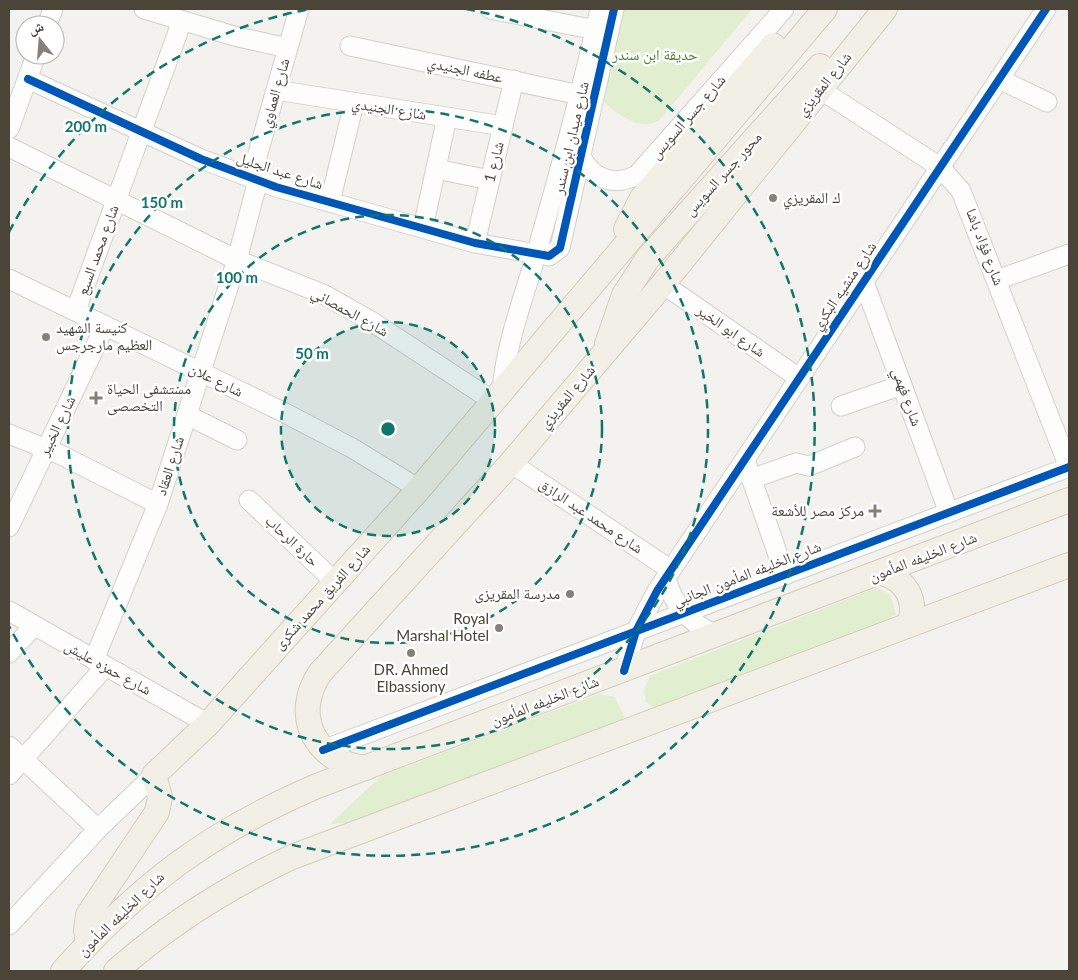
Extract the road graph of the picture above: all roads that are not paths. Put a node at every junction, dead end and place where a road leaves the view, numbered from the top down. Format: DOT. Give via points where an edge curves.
graph roads {
  1 [pos="144,9"];
  2 [pos="299,9"];
  3 [pos="490,9"];
  4 [pos="600,9"];
  5 [pos="614,9"];
  6 [pos="784,9"];
  7 [pos="805,9"];
  8 [pos="825,9"];
  9 [pos="864,9"];
  10 [pos="885,9"];
  11 [pos="1046,9"];
  12 [pos="182,21"];
  13 [pos="596,30"];
  14 [pos="350,46"];
  15 [pos="288,48"];
  16 [pos="33,65"];
  17 [pos="28,78"];
  18 [pos="999,79"];
  19 [pos="514,80"];
  20 [pos="276,90"];
  21 [pos="820,90"];
  22 [pos="580,95"];
  23 [pos="1047,102"];
  24 [pos="354,104"];
  25 [pos="447,117"];
  26 [pos="503,126"];
  27 [pos="9,129"];
  28 [pos="142,131"];
  29 [pos="9,147"];
  30 [pos="581,156"];
  31 [pos="940,168"];
  32 [pos="436,169"];
  33 [pos="254,179"];
  34 [pos="490,180"];
  35 [pos="116,200"];
  36 [pos="330,202"];
  37 [pos="423,228"];
  38 [pos="475,243"];
  39 [pos="537,253"];
  40 [pos="618,254"];
  41 [pos="1069,254"];
  42 [pos="236,260"];
  43 [pos="9,278"];
  44 [pos="997,280"];
  45 [pos="864,282"];
  46 [pos="662,284"];
  47 [pos="76,310"];
  48 [pos="105,326"];
  49 [pos="604,353"];
  50 [pos="201,373"];
  51 [pos="799,378"];
  52 [pos="902,385"];
  53 [pos="498,396"];
  54 [pos="841,406"];
  55 [pos="187,415"];
  56 [pos="9,434"];
  57 [pos="237,440"];
  58 [pos="855,447"];
  59 [pos="47,448"];
  60 [pos="745,460"];
  61 [pos="511,463"];
  62 [pos="1069,467"];
  63 [pos="752,479"];
  64 [pos="418,489"];
  65 [pos="249,500"];
  66 [pos="1069,500"];
  67 [pos="158,504"];
  68 [pos="949,513"];
  69 [pos="9,527"];
  70 [pos="1069,565"];
  71 [pos="882,573"];
  72 [pos="668,574"];
  73 [pos="785,575"];
  74 [pos="335,582"];
  75 [pos="9,611"];
  76 [pos="684,613"];
  77 [pos="909,624"];
  78 [pos="34,626"];
  79 [pos="636,631"];
  80 [pos="717,635"];
  81 [pos="9,653"];
  82 [pos="100,664"];
  83 [pos="624,671"];
  84 [pos="208,724"];
  85 [pos="9,746"];
  86 [pos="323,750"];
  87 [pos="23,759"];
  88 [pos="366,768"];
  89 [pos="9,775"];
  90 [pos="154,775"];
  91 [pos="98,829"];
  92 [pos="9,925"];
  93 [pos="88,943"];
  94 [pos="63,971"];
  95 [pos="116,971"];
  1 -- 12 [label="street"];
  2 -- 15 [label="street, شارع العماوي"];
  3 -- 13 [label="street"];
  4 -- 13 [label="street, شارع ميدان ابن سندر"];
  5 -- 30 [label="street, شارع ميدان ابن سندر"];
  6 -- 30 [label="street, شارع جسر السويس" via="637,175 616,182 602,179 589,170"];
  7 -- 40 [label="main road" via="642,198 625,230"];
  8 -- 40 [label="main road"];
  9 -- 49 [label="main road, محور جسر السويس" via="838,46 648,258 624,295"];
  10 -- 21 [label="main road, شارع المقريزي"];
  11 -- 18 [label="street, شارع منشيه البكري"];
  12 -- 15 [label="street"];
  12 -- 28 [label="street, شارع محمد السبع"];
  13 -- 22 [label="street, شارع ميدان ابن سندر"];
  14 -- 19 [label="street, عطفه الجنيدي"];
  15 -- 20 [label="street, شارع العماوي"];
  16 -- 17 [label="street"];
  17 -- 27 [label="street"];
  17 -- 28 [label="street, شارع عبد الجليل"];
  18 -- 23 [label="street"];
  18 -- 31 [label="street, شارع منشيه البكري"];
  19 -- 22 [label="street, عطفه الجنيدي"];
  19 -- 26 [label="street, شارع 1"];
  20 -- 24 [label="street, شارع الجنيدي"];
  20 -- 33 [label="street, شارع العماوي"];
  21 -- 31 [label="street, شارع فؤاد باشا"];
  21 -- 46 [label="main road, شارع المقريزي"];
  22 -- 39 [label="street, شارع ميدان ابن سندر"];
  24 -- 25 [label="street, شارع الجنيدي"];
  24 -- 36 [label="street"];
  25 -- 26 [label="street, شارع الجنيدي"];
  25 -- 32 [label="street"];
  26 -- 34 [label="street, شارع 1"];
  28 -- 33 [label="street, شارع عبد الجليل"];
  28 -- 35 [label="street, شارع محمد السبع"];
  29 -- 35 [label="street, شارع الحمصاني"];
  30 -- 39 [label="street, شارع ميدان ابن سندر" via="560,248 549,256"];
  31 -- 44 [label="street, شارع فؤاد باشا" via="955,182 966,200"];
  31 -- 45 [label="street, شارع منشيه البكري"];
  32 -- 34 [label="street"];
  32 -- 37 [label="street"];
  33 -- 36 [label="street, شارع عبد الجليل"];
  33 -- 42 [label="street, شارع العقاد"];
  34 -- 38 [label="street, شارع 1"];
  35 -- 42 [label="street, شارع الحمصاني"];
  35 -- 47 [label="street, شارع محمد السبع"];
  36 -- 37 [label="street, شارع عبد الجليل"];
  37 -- 38 [label="street, شارع عبد الجليل"];
  38 -- 39 [label="street, شارع عبد الجليل"];
  39 -- 53 [label="street, شارع ميدان ابن سندر" via="507,351"];
  40 -- 53 [label="main road, شارع الفريق محمد شكرى"];
  41 -- 44 [label="street"];
  42 -- 50 [label="street, شارع العقاد"];
  42 -- 53 [label="street, شارع الحمصاني" via="323,294"];
  43 -- 47 [label="street, شارع علان"];
  44 -- 62 [label="street, شارع فؤاد باشا"];
  45 -- 51 [label="street, شارع منشيه البكري"];
  45 -- 52 [label="street, شارع فهمي"];
  46 -- 49 [label="main road, شارع المقريزي"];
  46 -- 51 [label="street, شارع ابو الخير"];
  47 -- 48 [label="street, شارع علان"];
  48 -- 50 [label="street, شارع علان"];
  48 -- 59 [label="street, شارع الخبير"];
  49 -- 61 [label="main road, شارع المقريزي"];
  50 -- 55 [label="street, شارع العقاد"];
  50 -- 64 [label="street, شارع علان" via="352,448"];
  51 -- 60 [label="street, شارع منشيه البكري"];
  52 -- 54 [label="street"];
  52 -- 68 [label="street, شارع فهمي"];
  53 -- 64 [label="main road, شارع الفريق محمد شكرى"];
  55 -- 57 [label="street"];
  55 -- 67 [label="street, شارع العقاد"];
  56 -- 59 [label="street"];
  58 -- 63 [label="street" via="809,466 796,463"];
  59 -- 67 [label="street"];
  59 -- 69 [label="street, شارع الخبير"];
  60 -- 63 [label="street"];
  60 -- 72 [label="street, شارع منشيه البكري"];
  61 -- 72 [label="street, شارع محمد عبد الرازق"];
  61 -- 86 [label="main road, شارع المقريزي" via="316,678 309,694 308,718"];
  62 -- 68 [label="street, شارع الخليفه المأمون الجانبي"];
  63 -- 73 [label="street"];
  64 -- 74 [label="main road, شارع الفريق محمد شكرى"];
  65 -- 74 [label="street, حارة الرحاب"];
  66 -- 71 [label="main road, شارع الخليفه المأمون"];
  67 -- 82 [label="street, شارع العقاد"];
  68 -- 73 [label="street, شارع الخليفه المأمون الجانبي"];
  70 -- 77 [label="main road"];
  71 -- 77 [label="main road" via="898,579 909,592 912,608"];
  71 -- 80 [label="main road, شارع الخليفه المأمون"];
  72 -- 76 [label="street" via="672,597"];
  72 -- 79 [label="street, شارع منشيه البكري"];
  73 -- 76 [label="street, شارع الخليفه المأمون الجانبي"];
  74 -- 84 [label="main road, شارع الفريق محمد شكرى"];
  75 -- 78 [label="street, شارع حمزه عليش"];
  76 -- 79 [label="street, شارع الخليفه المأمون الجانبي"];
  76 -- 80 [label="street"];
  77 -- 95 [label="main road" via="292,857 196,909"];
  78 -- 81 [label="street"];
  78 -- 82 [label="street, شارع حمزه عليش"];
  79 -- 83 [label="street, شارع منشيه البكري"];
  79 -- 86 [label="street, شارع الخليفه المأمون الجانبي"];
  80 -- 83 [label="main road, شارع الخليفه المأمون"];
  82 -- 84 [label="street, شارع حمزه عليش"];
  82 -- 87 [label="street, شارع العقاد"];
  83 -- 88 [label="main road, شارع الخليفه المأمون"];
  84 -- 90 [label="main road, شارع الفريق محمد شكرى"];
  85 -- 87 [label="street"];
  86 -- 88 [label="main road, شارع المقريزي" via="343,763"];
  87 -- 89 [label="street, شارع العقاد"];
  87 -- 91 [label="street"];
  88 -- 93 [label="main road, شارع الخليفه المأمون" via="263,810 202,846 153,881"];
  90 -- 91 [label="street, شارع الفريق محمد شكرى"];
  90 -- 93 [label="main road" via="160,797 157,812 88,915"];
  91 -- 92 [label="street, شارع الفريق محمد شكرى"];
  93 -- 94 [label="main road, شارع الخليفه المأمون"];
}
